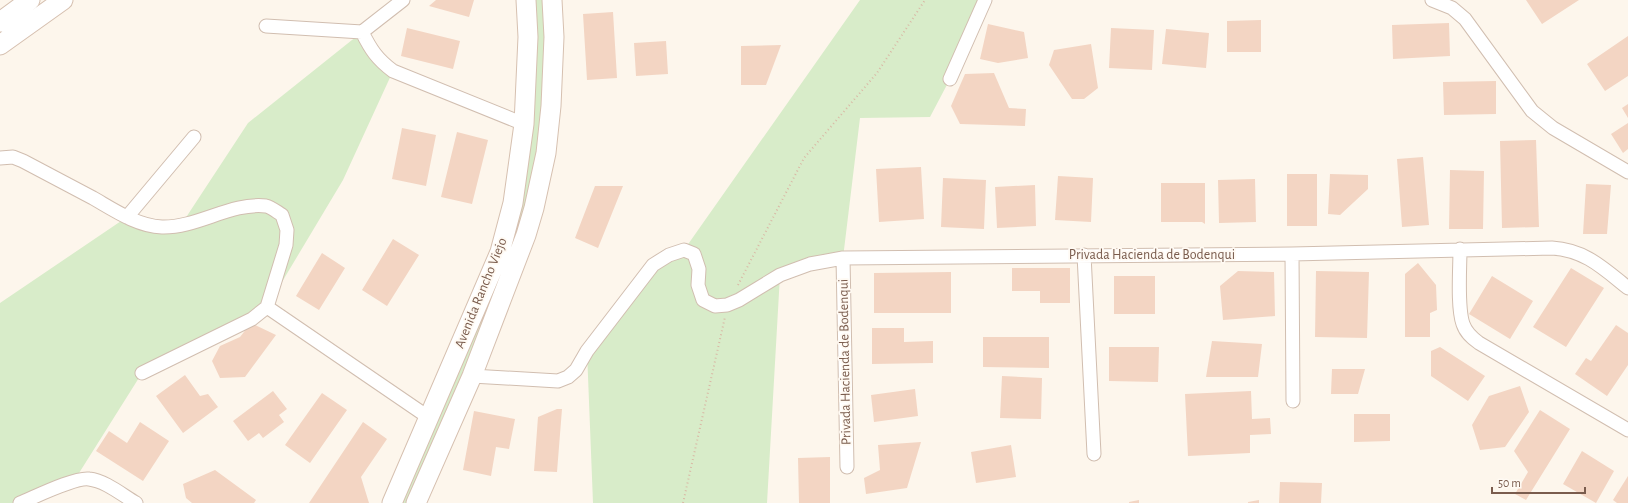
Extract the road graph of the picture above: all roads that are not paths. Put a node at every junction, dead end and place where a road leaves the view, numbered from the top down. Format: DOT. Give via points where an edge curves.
graph roads {
  1 [pos="30,0"];
  2 [pos="63,0"];
  3 [pos="403,0"];
  4 [pos="526,0"];
  5 [pos="552,0"];
  6 [pos="985,0"];
  7 [pos="1432,0"];
  8 [pos="0,22"];
  9 [pos="266,26"];
  10 [pos="362,32"];
  11 [pos="0,45"];
  12 [pos="950,79"];
  13 [pos="524,124"];
  14 [pos="194,137"];
  15 [pos="0,158"];
  16 [pos="1628,172"];
  17 [pos="127,217"];
  18 [pos="1460,250"];
  19 [pos="1292,254"];
  20 [pos="1084,255"];
  21 [pos="844,258"];
  22 [pos="1628,288"];
  23 [pos="267,307"];
  24 [pos="465,334"];
  25 [pos="485,342"];
  26 [pos="142,373"];
  27 [pos="472,376"];
  28 [pos="1294,401"];
  29 [pos="428,417"];
  30 [pos="1628,430"];
  31 [pos="418,440"];
  32 [pos="440,448"];
  33 [pos="1094,454"];
  34 [pos="846,467"];
  35 [pos="20,503"];
  36 [pos="136,503"];
  37 [pos="392,503"];
  38 [pos="416,503"];
  1 -- 8 [label="street"];
  2 -- 11 [label="street"];
  3 -- 10 [label="street"];
  4 -- 13 [label="street, Avenida Rancho Viejo" via="528,37"];
  5 -- 25 [label="street, Avenida Rancho Viejo" via="554,37 546,152 526,235"];
  6 -- 12 [label="street"];
  7 -- 16 [label="street" via="1452,8 1465,19 1528,105 1542,120"];
  9 -- 10 [label="street"];
  10 -- 13 [label="street" via="380,62 393,71"];
  13 -- 24 [label="street, Avenida Rancho Viejo" via="513,203 500,252"];
  14 -- 17 [label="street"];
  15 -- 17 [label="street" via="13,157 23,161"];
  17 -- 23 [label="street" via="163,227 181,225 254,206 268,206 282,215 287,230 286,245"];
  18 -- 19 [label="street, Privada Hacienda de Bodenqui"];
  18 -- 22 [label="street, Privada Hacienda de Bodenqui" via="1565,248 1590,259"];
  18 -- 30 [label="street" via="1461,313 1469,335"];
  19 -- 20 [label="street, Privada Hacienda de Bodenqui"];
  19 -- 28 [label="street"];
  20 -- 21 [label="street, Privada Hacienda de Bodenqui"];
  20 -- 33 [label="street, Privada Hacienda de Bodenqui"];
  21 -- 27 [label="street, Privada Hacienda de Bodenqui" via="810,264 780,275 739,300 728,305 715,306 703,300 698,285 699,269 694,254 684,250 668,255 653,265 587,351 576,370 568,377 558,381"];
  21 -- 34 [label="street, Privada Hacienda de Bodenqui"];
  23 -- 26 [label="street" via="252,319"];
  23 -- 29 [label="street"];
  24 -- 25 [label="street"];
  24 -- 29 [label="street, Avenida Rancho Viejo"];
  25 -- 27 [label="street, Avenida Rancho Viejo"];
  27 -- 32 [label="street, Avenida Rancho Viejo"];
  29 -- 31 [label="street, Avenida Rancho Viejo"];
  31 -- 32 [label="street"];
  31 -- 37 [label="street, Avenida Rancho Viejo"];
  32 -- 38 [label="street, Avenida Rancho Viejo"];
  35 -- 36 [label="street" via="74,481 88,478"];
}
